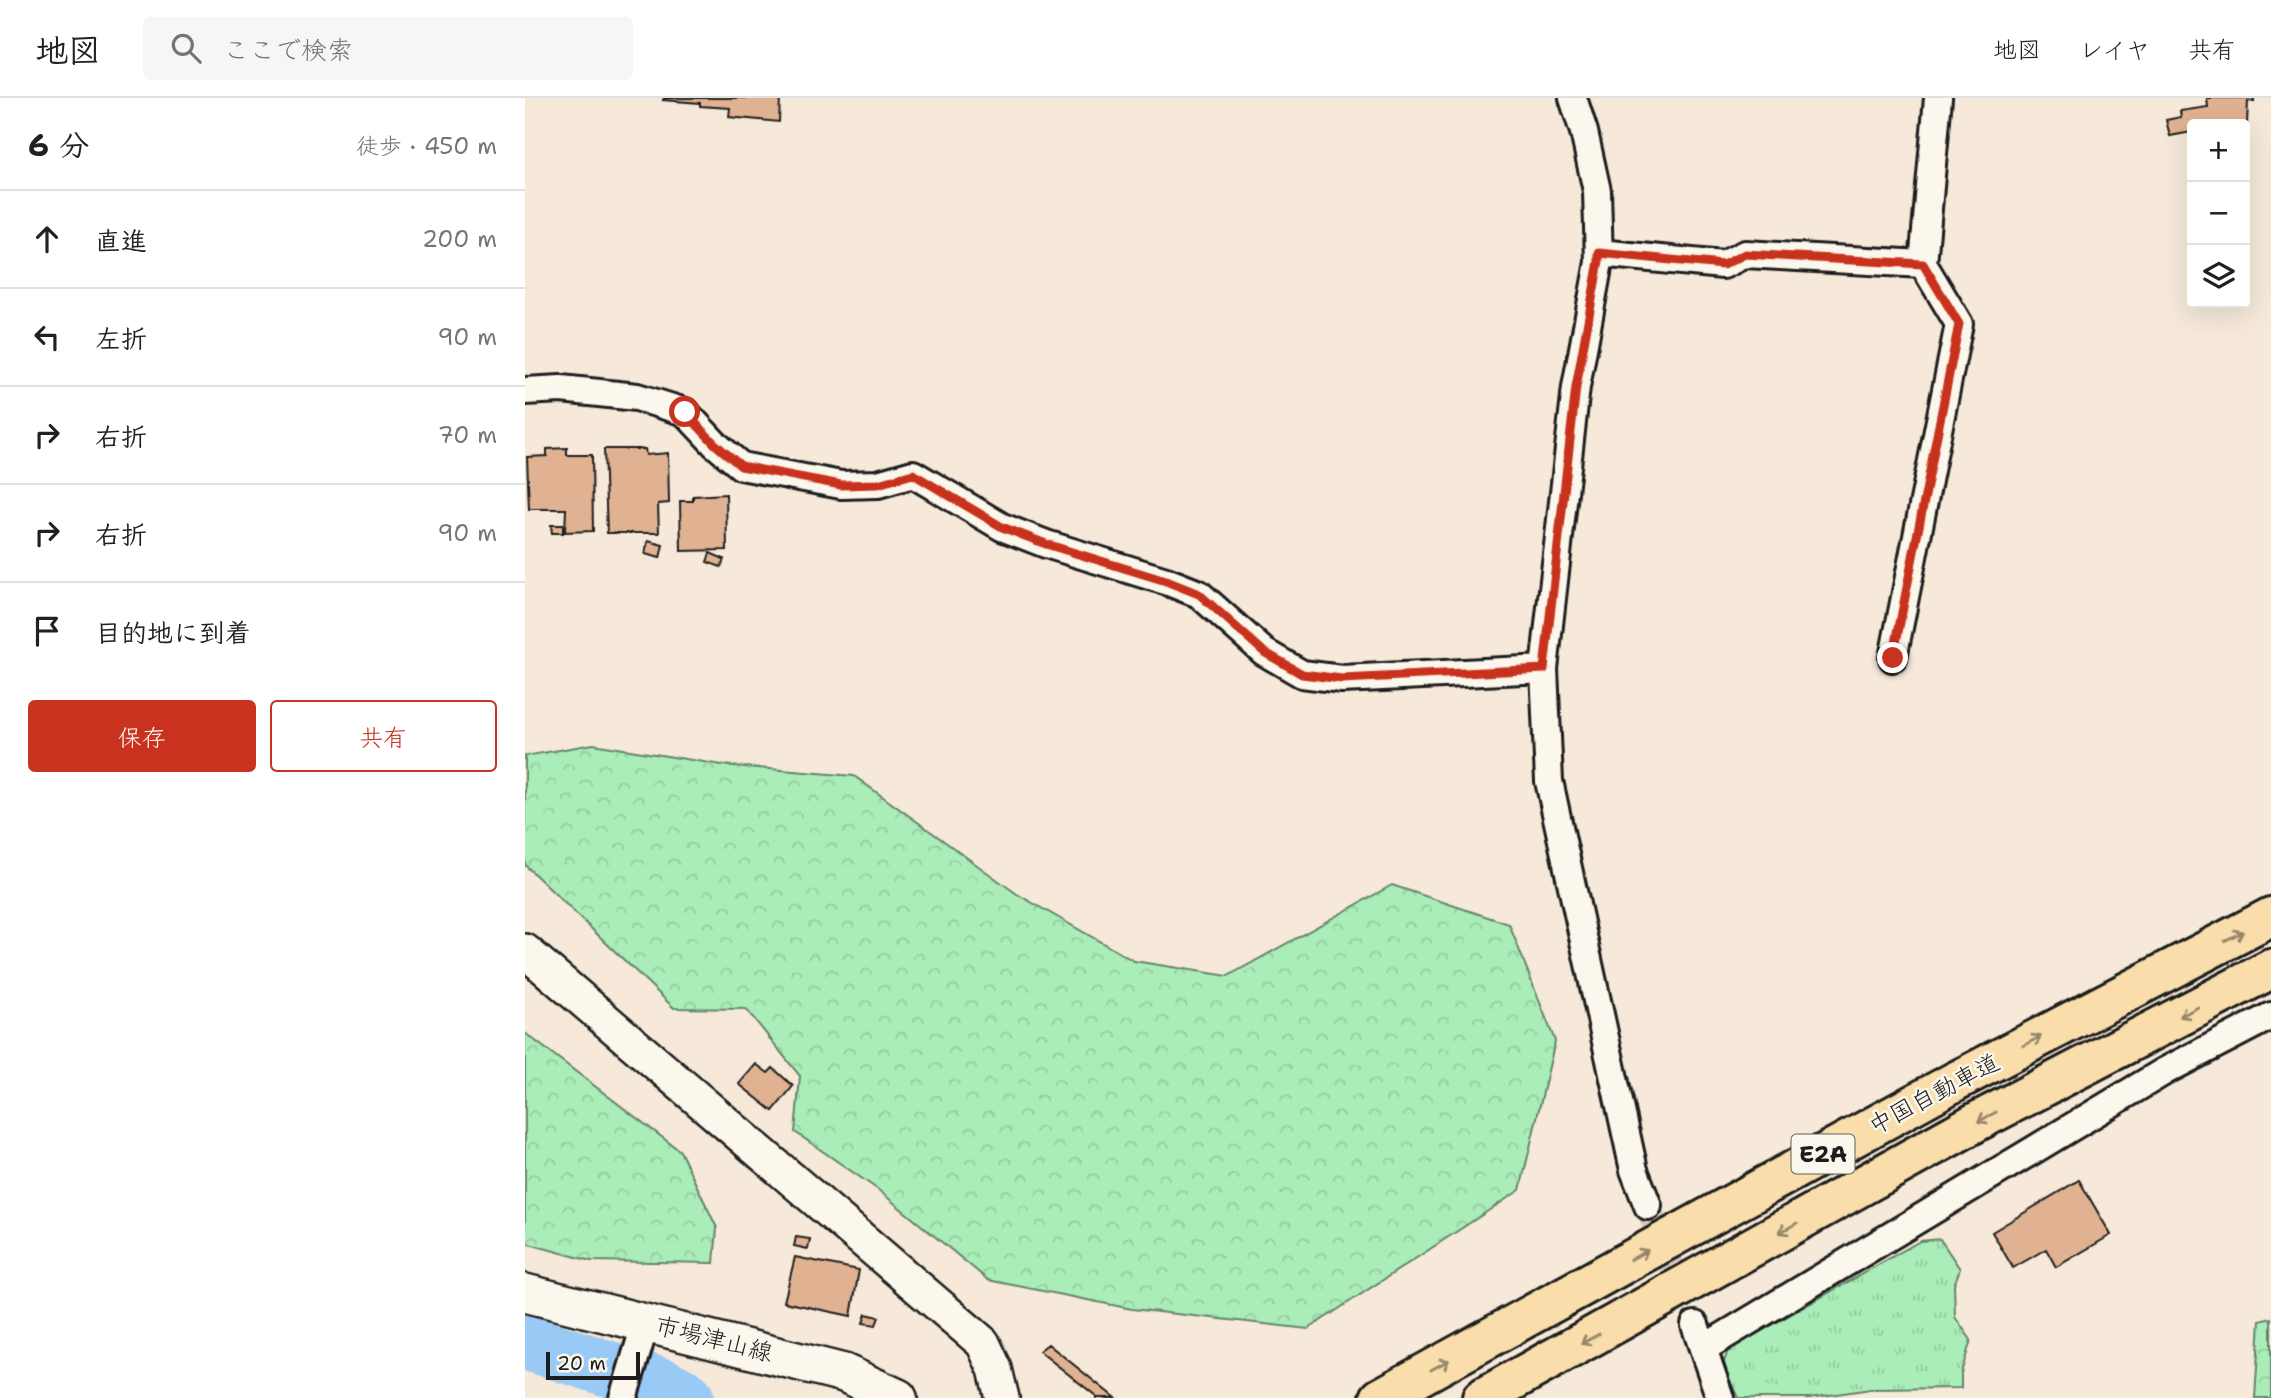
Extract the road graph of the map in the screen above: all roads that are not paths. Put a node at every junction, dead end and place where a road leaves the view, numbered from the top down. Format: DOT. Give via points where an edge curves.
graph roads {
  1 [pos="1573,98"];
  2 [pos="1938,98"];
  3 [pos="1599,253"];
  4 [pos="1923,264"];
  5 [pos="525,391"];
  6 [pos="1893,658"];
  7 [pos="1544,669"];
  8 [pos="2271,917"];
  9 [pos="525,951"];
  10 [pos="2271,969"];
  11 [pos="2271,1016"];
  12 [pos="1648,1206"];
  13 [pos="525,1293"];
  14 [pos="641,1339"];
  15 [pos="623,1398"];
  16 [pos="898,1398"];
  17 [pos="1002,1398"];
  18 [pos="1380,1398"];
  19 [pos="1482,1398"];
  20 [pos="1720,1398"];
  1 -- 3 [label="street" via="1597,191"];
  2 -- 4 [label="street"];
  3 -- 4 [label="street" via="1723,265 1745,254"];
  3 -- 7 [label="street" via="1576,387"];
  4 -- 6 [label="street" via="1959,324"];
  5 -- 7 [label="street" via="561,389 637,397 685,412 741,466 841,485 878,484 913,474 1002,527 1199,594 1264,652 1302,674 1342,679"];
  7 -- 12 [label="street" via="1549,782 1634,1170"];
  18 -- 8 [label="highway, 中国自動車道 / E2A, one-way" via="1956,1081"];
  9 -- 17 [label="street" via="983,1343"];
  10 -- 19 [label="highway, 中国自動車道 / E2A, one-way" via="1978,1121"];
  11 -- 20 [label="street" via="2165,1071 1700,1336"];
  13 -- 14 [label="main road, 市場津山線"];
  14 -- 15 [label="street"];
  14 -- 16 [label="main road, 市場津山線" via="844,1373"];
}
